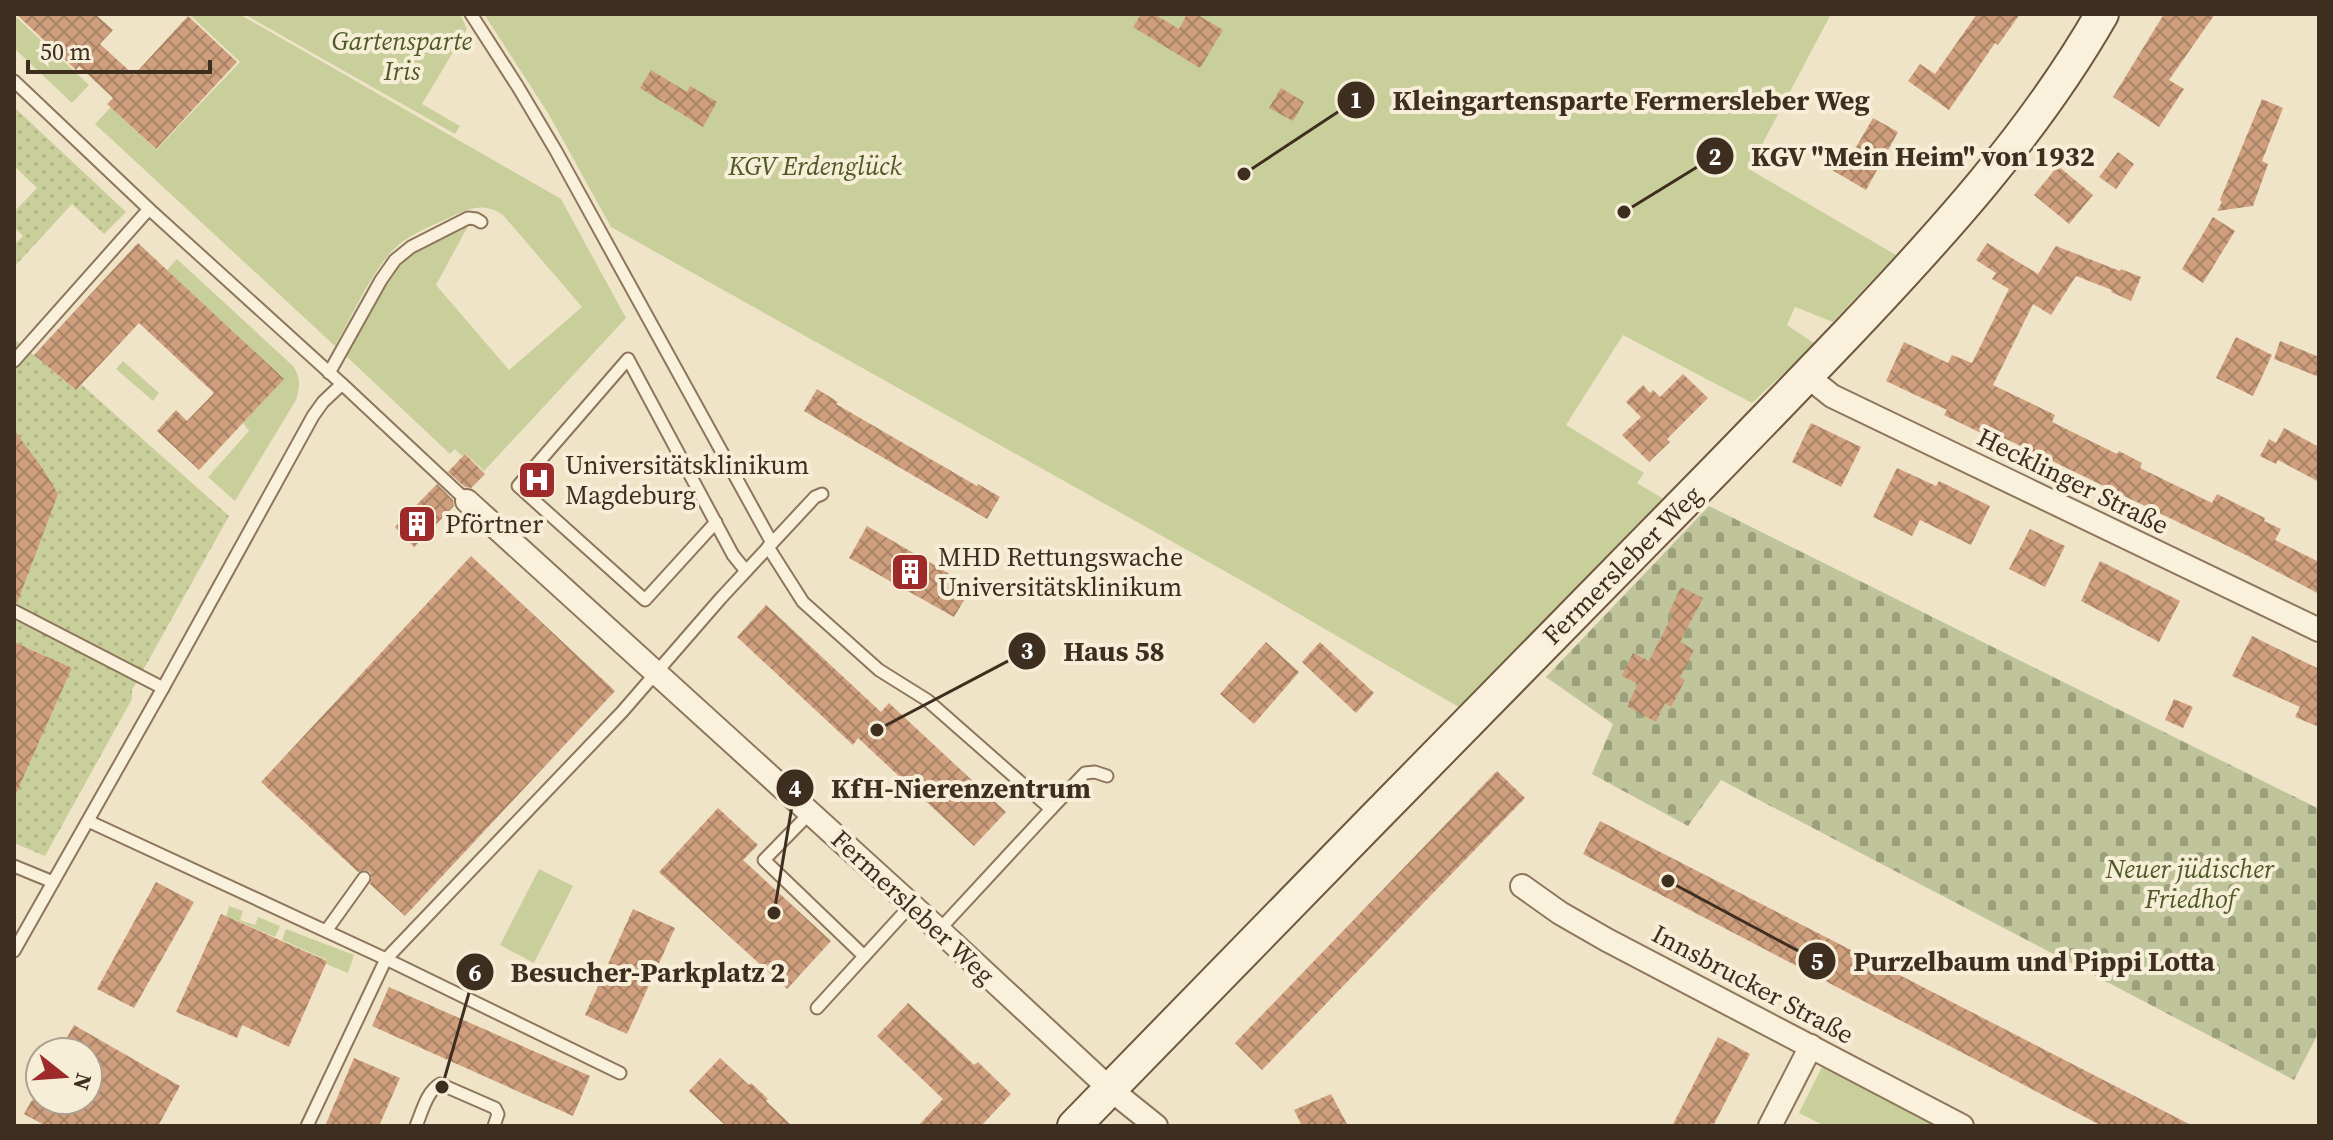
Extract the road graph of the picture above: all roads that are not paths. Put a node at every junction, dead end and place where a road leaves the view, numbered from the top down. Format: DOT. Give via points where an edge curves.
graph roads {
  1 [pos="471,14"];
  2 [pos="2102,14"];
  3 [pos="14,81"];
  4 [pos="149,209"];
  5 [pos="481,222"];
  6 [pos="14,361"];
  7 [pos="329,373"];
  8 [pos="1807,376"];
  9 [pos="342,384"];
  10 [pos="822,494"];
  11 [pos="467,501"];
  12 [pos="716,522"];
  13 [pos="770,545"];
  14 [pos="746,571"];
  15 [pos="14,611"];
  16 [pos="2319,630"];
  17 [pos="657,673"];
  18 [pos="163,688"];
  19 [pos="1107,776"];
  20 [pos="1051,809"];
  21 [pos="810,813"];
  22 [pos="88,821"];
  23 [pos="14,866"];
  24 [pos="364,878"];
  25 [pos="53,882"];
  26 [pos="1522,886"];
  27 [pos="911,905"];
  28 [pos="939,930"];
  29 [pos="326,931"];
  30 [pos="14,951"];
  31 [pos="864,956"];
  32 [pos="386,959"];
  33 [pos="817,1008"];
  34 [pos="1811,1046"];
  35 [pos="620,1073"];
  36 [pos="1110,1089"];
  37 [pos="307,1126"];
  38 [pos="416,1126"];
  39 [pos="494,1126"];
  40 [pos="1074,1126"];
  41 [pos="1156,1126"];
  42 [pos="1770,1126"];
  43 [pos="1962,1126"];
  1 -- 13 [label="lane" via="556,151"];
  2 -- 8 [label="street, Fermersleber Weg" via="2056,87 1991,173"];
  3 -- 4 [label="lane"];
  4 -- 6 [label="lane"];
  4 -- 7 [label="lane"];
  5 -- 7 [label="lane" via="468,218 399,256"];
  7 -- 9 [label="lane"];
  8 -- 16 [label="street, Hecklinger Straße" via="1832,396"];
  8 -- 36 [label="street, Fermersleber Weg"];
  9 -- 11 [label="lane"];
  9 -- 18 [label="lane" via="313,416"];
  10 -- 13 [label="lane"];
  11 -- 17 [label="street, Fermersleber Weg"];
  12 -- 12 [label="lane" via="628,359 518,486 645,600"];
  12 -- 14 [label="lane"];
  13 -- 14 [label="lane"];
  13 -- 20 [label="lane" via="803,602 879,670 927,700"];
  14 -- 17 [label="lane"];
  15 -- 18 [label="lane"];
  17 -- 21 [label="street, Fermersleber Weg"];
  17 -- 32 [label="lane"];
  18 -- 22 [label="lane"];
  19 -- 20 [label="lane" via="1085,773"];
  20 -- 28 [label="lane"];
  21 -- 27 [label="street, Fermersleber Weg"];
  21 -- 31 [label="lane" via="764,860"];
  22 -- 25 [label="lane"];
  22 -- 29 [label="lane"];
  23 -- 25 [label="lane"];
  24 -- 29 [label="lane"];
  25 -- 30 [label="lane"];
  26 -- 34 [label="street, Innsbrucker Straße" via="1607,940"];
  27 -- 28 [label="street, Fermersleber Weg"];
  27 -- 31 [label="lane"];
  28 -- 36 [label="street, Fermersleber Weg"];
  29 -- 32 [label="lane"];
  31 -- 33 [label="lane"];
  32 -- 35 [label="lane"];
  32 -- 37 [label="lane"];
  34 -- 42 [label="street"];
  34 -- 43 [label="street, Innsbrucker Straße"];
  36 -- 40 [label="street, Fermersleber Weg"];
  36 -- 41 [label="street"];
  38 -- 39 [label="lane" via="440,1084 495,1108"];
}
